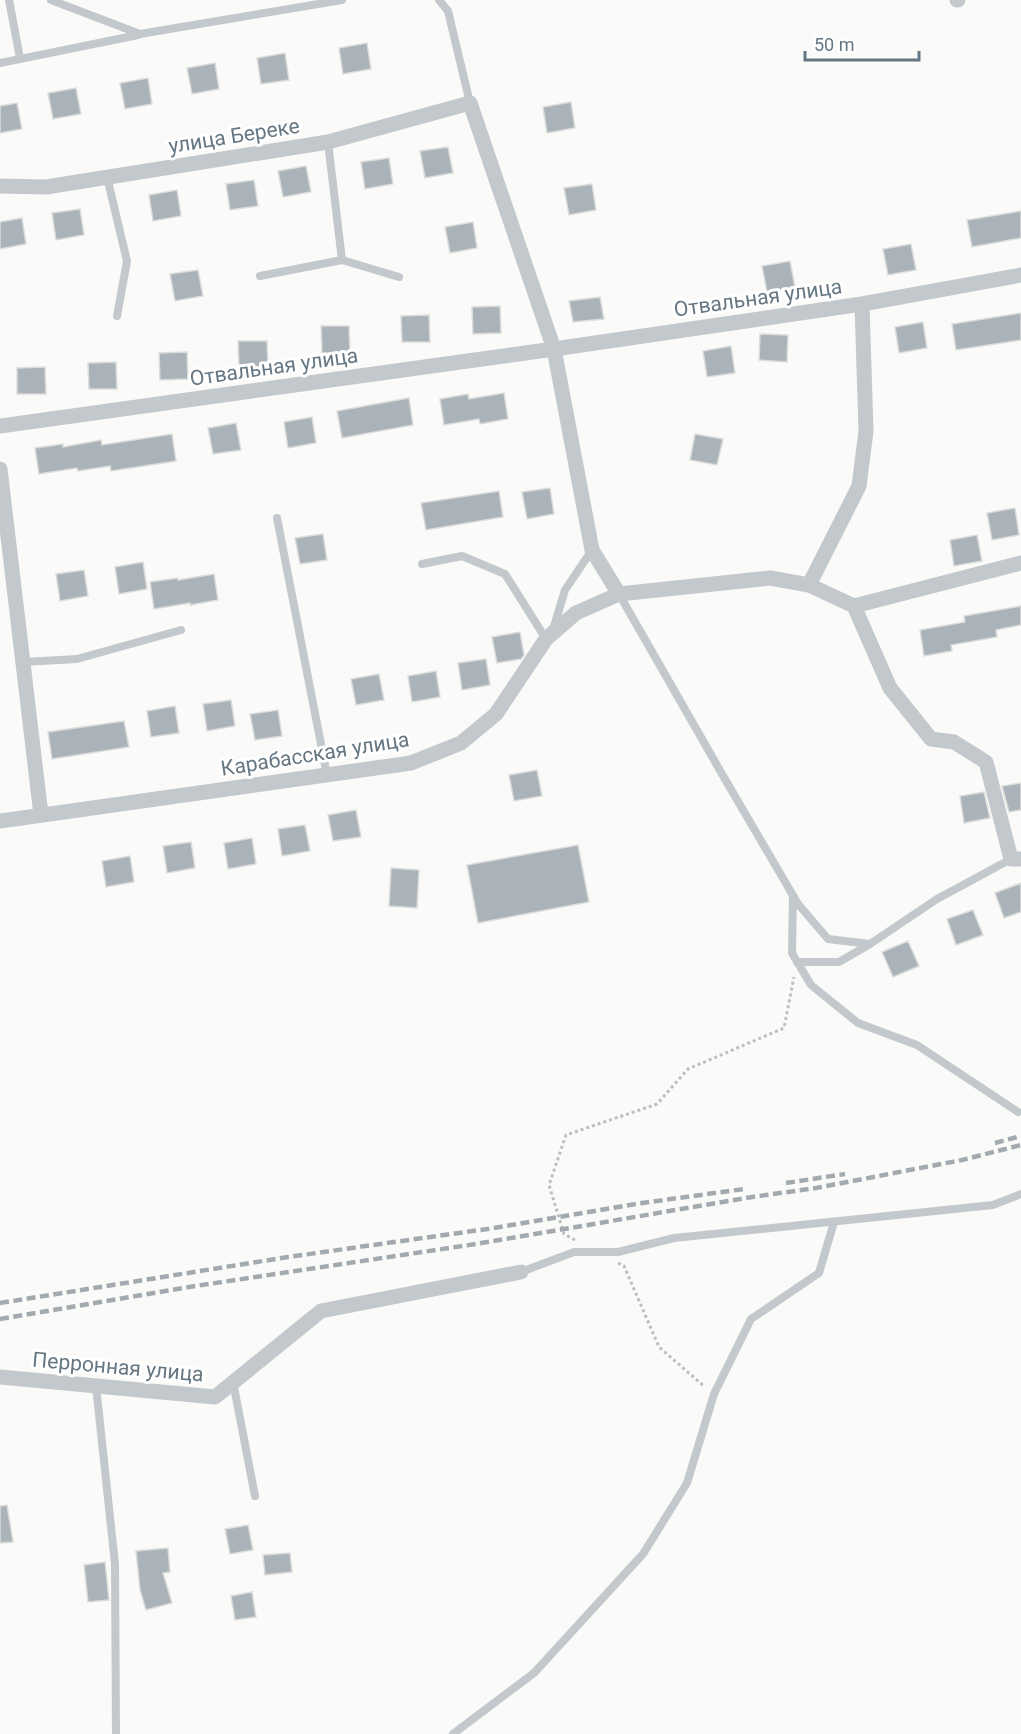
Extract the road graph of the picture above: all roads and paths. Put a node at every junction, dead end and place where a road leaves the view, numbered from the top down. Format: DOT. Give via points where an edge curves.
graph roads {
  1 [pos="9,0"];
  2 [pos="51,0"];
  3 [pos="342,0"];
  4 [pos="439,0"];
  5 [pos="297,4"];
  6 [pos="140,34"];
  7 [pos="20,58"];
  8 [pos="0,63"];
  9 [pos="470,103"];
  10 [pos="328,142"];
  11 [pos="107,177"];
  12 [pos="0,186"];
  13 [pos="342,260"];
  14 [pos="1021,275"];
  15 [pos="260,276"];
  16 [pos="399,277"];
  17 [pos="862,304"];
  18 [pos="117,316"];
  19 [pos="554,349"];
  20 [pos="0,426"];
  21 [pos="0,469"];
  22 [pos="277,518"];
  23 [pos="592,550"];
  24 [pos="1021,563"];
  25 [pos="422,564"];
  26 [pos="809,585"];
  27 [pos="619,594"];
  28 [pos="854,606"];
  29 [pos="181,630"];
  30 [pos="549,636"];
  31 [pos="23,662"];
  32 [pos="327,775"];
  33 [pos="40,815"];
  34 [pos="0,821"];
  35 [pos="1016,859"];
  36 [pos="793,896"];
  37 [pos="870,944"];
  38 [pos="797,962"];
  39 [pos="1018,1113"];
  40 [pos="1021,1194"];
  41 [pos="834,1222"];
  42 [pos="597,1252"];
  43 [pos="521,1272"];
  44 [pos="0,1377"];
  45 [pos="233,1382"];
  46 [pos="96,1386"];
  47 [pos="714,1394"];
  48 [pos="255,1496"];
  49 [pos="116,1734"];
  50 [pos="453,1734"];
  1 -- 7 [label="lane"];
  2 -- 6 [label="lane"];
  3 -- 5 [label="lane"];
  4 -- 9 [label="lane" via="448,10"];
  5 -- 6 [label="lane"];
  6 -- 7 [label="lane"];
  7 -- 8 [label="lane"];
  9 -- 10 [label="street, улица Береке"];
  9 -- 19 [label="street"];
  10 -- 11 [label="street, улица Береке"];
  10 -- 13 [label="lane"];
  11 -- 12 [label="street, улица Береке" via="46,187"];
  11 -- 18 [label="lane" via="127,261"];
  13 -- 15 [label="lane"];
  13 -- 16 [label="lane"];
  14 -- 17 [label="street, Отвальная улица"];
  17 -- 19 [label="street, Отвальная улица"];
  17 -- 26 [label="street, Отвальная улица" via="866,431 859,486"];
  19 -- 20 [label="street, Отвальная улица"];
  19 -- 23 [label="street"];
  21 -- 31 [label="street"];
  22 -- 32 [label="lane"];
  23 -- 27 [label="street"];
  23 -- 30 [label="lane" via="565,590"];
  24 -- 28 [label="street"];
  25 -- 30 [label="lane" via="462,556 505,574"];
  26 -- 27 [label="street, Карабасская улица" via="770,578"];
  26 -- 28 [label="street, Карабасская улица"];
  27 -- 30 [label="street, Карабасская улица" via="576,613"];
  27 -- 36 [label="lane"];
  28 -- 35 [label="street" via="890,688 931,740 954,742 986,762"];
  29 -- 31 [label="lane" via="77,659"];
  30 -- 32 [label="street, Карабасская улица" via="496,714 461,743 411,763"];
  31 -- 33 [label="street"];
  32 -- 33 [label="street, Карабасская улица"];
  33 -- 34 [label="street, Карабасская улица"];
  35 -- 37 [label="lane" via="937,899"];
  36 -- 37 [label="lane" via="828,939"];
  36 -- 38 [label="lane" via="792,953"];
  37 -- 38 [label="lane" via="839,962"];
  38 -- 39 [label="lane" via="811,985 858,1023 917,1046"];
  38 -- 42 [label="path" via="784,1028 688,1069 657,1104 566,1135 549,1185 564,1234"];
  40 -- 41 [label="lane" via="993,1205"];
  41 -- 42 [label="lane" via="674,1238 618,1252"];
  41 -- 47 [label="lane" via="819,1273 751,1319"];
  42 -- 43 [label="lane" via="574,1252"];
  42 -- 47 [label="path" via="624,1266 659,1347"];
  43 -- 45 [label="street, Перронная улица" via="321,1311"];
  44 -- 46 [label="street, Перронная улица"];
  45 -- 46 [label="street, Перронная улица" via="214,1397"];
  45 -- 48 [label="lane"];
  46 -- 49 [label="lane" via="115,1564"];
  47 -- 50 [label="lane" via="687,1483 643,1554 534,1673"];
}
